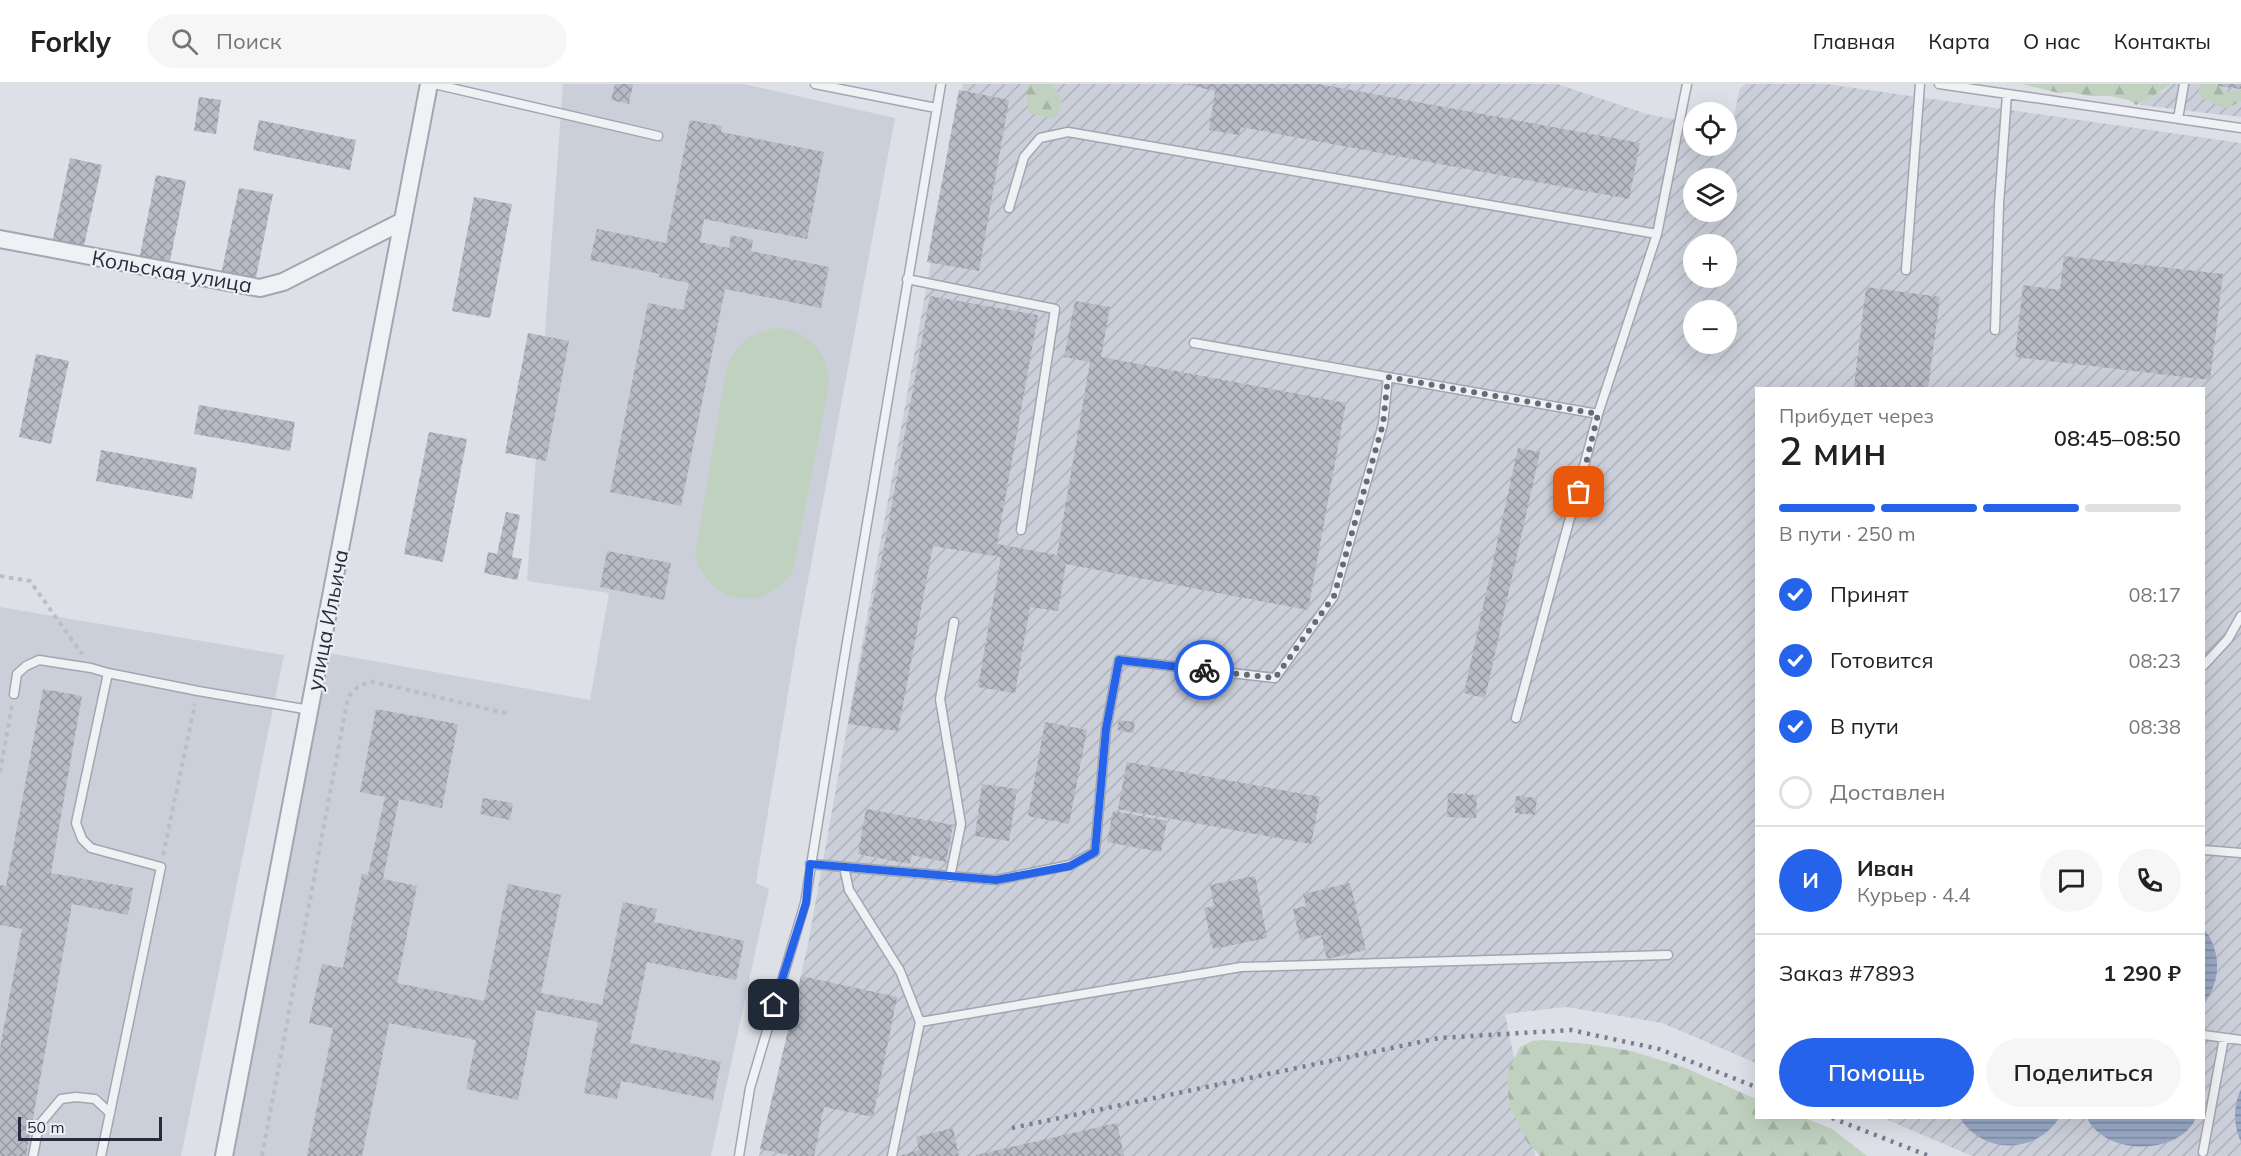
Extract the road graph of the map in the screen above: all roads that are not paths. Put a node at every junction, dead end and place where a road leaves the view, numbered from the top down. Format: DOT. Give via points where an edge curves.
graph roads {
  1 [pos="429,84"];
  2 [pos="434,84"];
  3 [pos="815,84"];
  4 [pos="941,84"];
  5 [pos="1687,84"];
  6 [pos="1920,84"];
  7 [pos="1939,84"];
  8 [pos="2184,84"];
  9 [pos="1993,88"];
  10 [pos="2007,94"];
  11 [pos="936,108"];
  12 [pos="2178,119"];
  13 [pos="2241,128"];
  14 [pos="658,136"];
  15 [pos="1009,208"];
  16 [pos="403,221"];
  17 [pos="1657,234"];
  18 [pos="0,239"];
  19 [pos="1906,270"];
  20 [pos="907,279"];
  21 [pos="1995,330"];
  22 [pos="1194,343"];
  23 [pos="1388,377"];
  24 [pos="1598,414"];
  25 [pos="1020,530"];
  26 [pos="2241,616"];
  27 [pos="954,622"];
  28 [pos="2205,664"];
  29 [pos="108,673"];
  30 [pos="14,694"];
  31 [pos="310,710"];
  32 [pos="1516,718"];
  33 [pos="2205,850"];
  34 [pos="2241,853"];
  35 [pos="810,864"];
  36 [pos="844,867"];
  37 [pos="950,877"];
  38 [pos="1668,955"];
  39 [pos="920,1022"];
  40 [pos="2205,1035"];
  41 [pos="2224,1038"];
  42 [pos="2241,1040"];
  43 [pos="110,1113"];
  44 [pos="2203,1152"];
  45 [pos="33,1156"];
  46 [pos="101,1156"];
  47 [pos="224,1156"];
  48 [pos="739,1156"];
  49 [pos="892,1156"];
  1 -- 16 [label="street, улица Ильича"];
  2 -- 14 [label="lane"];
  3 -- 11 [label="lane"];
  4 -- 11 [label="lane"];
  5 -- 17 [label="lane"];
  6 -- 19 [label="lane"];
  7 -- 9 [label="lane"];
  8 -- 12 [label="lane"];
  9 -- 10 [label="lane"];
  10 -- 12 [label="lane"];
  10 -- 21 [label="lane"];
  11 -- 20 [label="lane"];
  12 -- 13 [label="lane"];
  15 -- 17 [label="lane" via="1024,157 1040,138 1068,132"];
  16 -- 18 [label="street, Кольская улица" via="283,282 260,288"];
  16 -- 31 [label="street, улица Ильича"];
  17 -- 24 [label="lane"];
  20 -- 25 [label="lane" via="1055,309"];
  20 -- 35 [label="lane"];
  22 -- 23 [label="lane"];
  23 -- 24 [label="lane"];
  23 -- 37 [label="lane" via="1383,424 1334,596 1275,678 1119,660 1106,729 1095,852 1070,866 996,880"];
  24 -- 32 [label="lane"];
  26 -- 28 [label="lane" via="2228,639"];
  27 -- 37 [label="lane" via="940,699 961,824"];
  29 -- 30 [label="lane" via="39,660 17,674"];
  29 -- 31 [label="lane"];
  29 -- 43 [label="lane" via="76,824 91,848 161,867"];
  31 -- 47 [label="street, улица Ильича"];
  33 -- 34 [label="lane"];
  35 -- 36 [label="lane"];
  35 -- 48 [label="lane" via="806,903 750,1088"];
  36 -- 37 [label="lane"];
  36 -- 39 [label="lane" via="849,890 900,971"];
  38 -- 39 [label="lane" via="1241,967"];
  39 -- 49 [label="lane"];
  40 -- 41 [label="lane"];
  41 -- 42 [label="lane"];
  41 -- 44 [label="lane"];
  43 -- 45 [label="lane" via="96,1099 61,1099 39,1125"];
  43 -- 46 [label="lane"];
}
